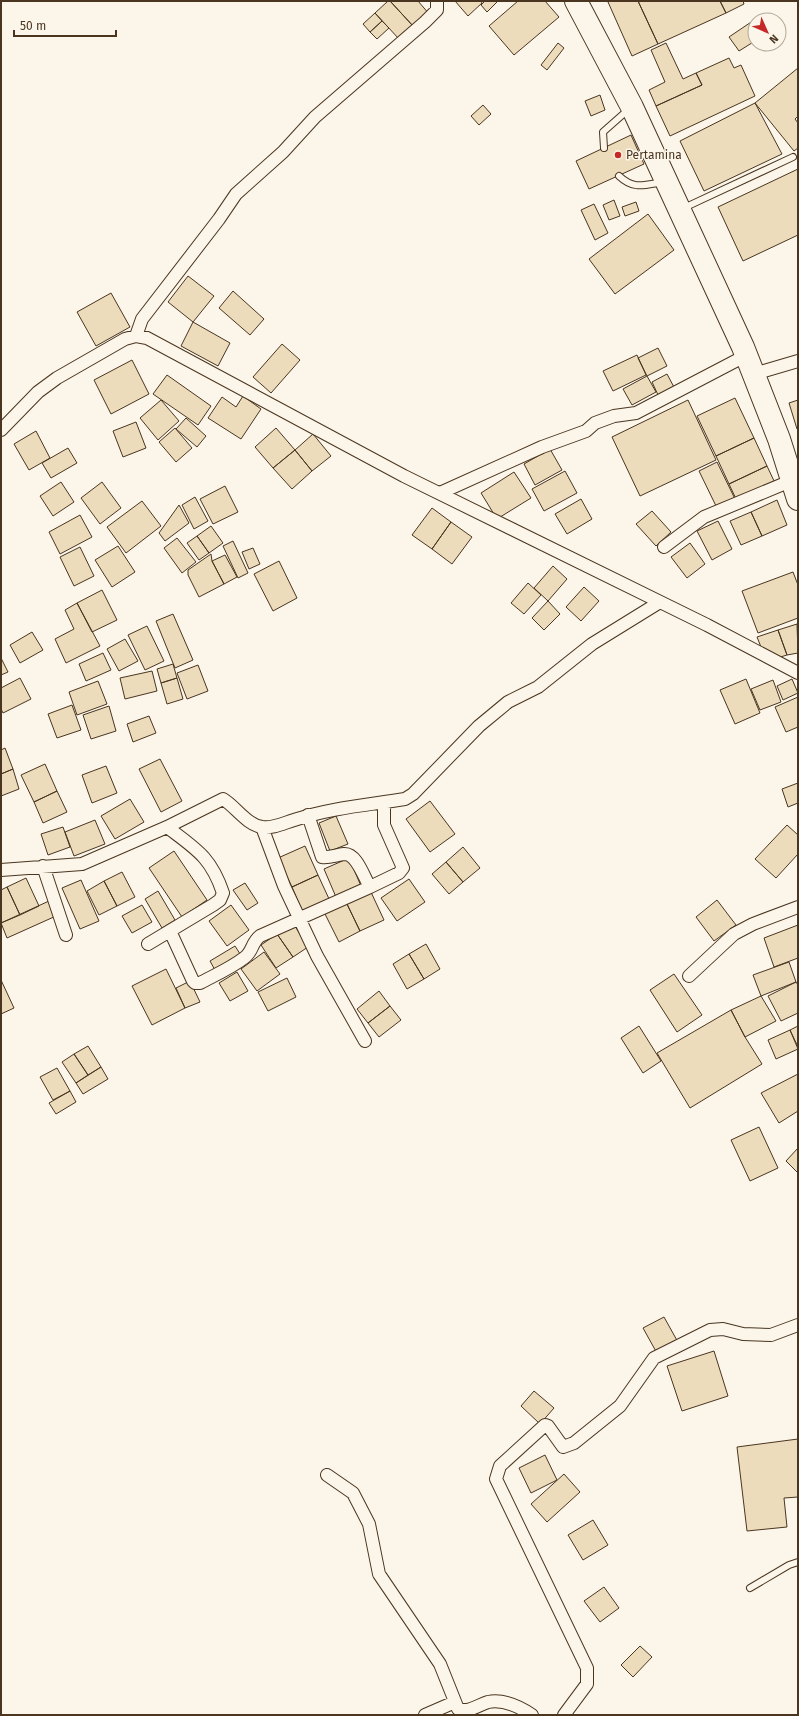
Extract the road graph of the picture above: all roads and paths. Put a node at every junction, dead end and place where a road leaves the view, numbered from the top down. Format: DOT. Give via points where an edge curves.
graph roads {
  1 [pos="436,1"];
  2 [pos="576,1"];
  3 [pos="587,1"];
  4 [pos="636,105"];
  5 [pos="604,148"];
  6 [pos="793,157"];
  7 [pos="619,176"];
  8 [pos="671,180"];
  9 [pos="688,206"];
  10 [pos="136,336"];
  11 [pos="747,355"];
  12 [pos="798,361"];
  13 [pos="764,371"];
  14 [pos="1,430"];
  15 [pos="798,455"];
  16 [pos="795,489"];
  17 [pos="440,493"];
  18 [pos="664,547"];
  19 [pos="660,602"];
  20 [pos="798,673"];
  21 [pos="384,802"];
  22 [pos="308,815"];
  23 [pos="167,827"];
  24 [pos="262,828"];
  25 [pos="43,866"];
  26 [pos="1,870"];
  27 [pos="370,887"];
  28 [pos="798,907"];
  29 [pos="299,919"];
  30 [pos="170,931"];
  31 [pos="66,935"];
  32 [pos="148,944"];
  33 [pos="689,976"];
  34 [pos="365,1040"];
  35 [pos="798,1325"];
  36 [pos="327,1475"];
  37 [pos="798,1562"];
  38 [pos="750,1588"];
  39 [pos="455,1702"];
  40 [pos="425,1715"];
  41 [pos="532,1715"];
  42 [pos="564,1715"];
  1 -- 10 [label="street" via="437,10 425,22 315,117 283,152 236,194 219,220 142,319"];
  2 -- 4 [label="highway"];
  3 -- 4 [label="highway"];
  4 -- 5 [label="lane" via="603,132"];
  4 -- 8 [label="highway"];
  6 -- 9 [label="lane"];
  7 -- 8 [label="lane" via="634,186"];
  8 -- 9 [label="highway"];
  8 -- 11 [label="highway"];
  9 -- 13 [label="highway"];
  10 -- 14 [label="street" via="104,350 57,378 38,392"];
  10 -- 17 [label="street" via="147,338 180,354"];
  11 -- 16 [label="highway"];
  11 -- 17 [label="street" via="636,413 614,416 595,423 586,431 542,447"];
  12 -- 13 [label="street"];
  13 -- 15 [label="highway"];
  16 -- 18 [label="street" via="704,517"];
  17 -- 19 [label="street"];
  19 -- 20 [label="street"];
  19 -- 21 [label="street" via="592,644 538,687 508,702 479,726 413,794 404,799"];
  21 -- 22 [label="street"];
  21 -- 27 [label="street" via="384,825 403,868 399,873"];
  22 -- 24 [label="street"];
  22 -- 27 [label="street" via="322,857 351,855"];
  23 -- 24 [label="street" via="223,798 252,823"];
  23 -- 25 [label="street" via="82,864"];
  23 -- 30 [label="street" via="201,852 218,878 223,893 220,900"];
  24 -- 29 [label="street"];
  25 -- 26 [label="street"];
  25 -- 31 [label="street"];
  27 -- 29 [label="street"];
  28 -- 33 [label="street" via="734,934"];
  29 -- 30 [label="street" via="260,936 252,943 245,958 197,983 193,981"];
  29 -- 34 [label="street"];
  30 -- 32 [label="street"];
  35 -- 42 [label="street" via="771,1335 743,1334 723,1329 710,1330 654,1358 620,1406 574,1443 563,1447 548,1426 544,1425 500,1466 496,1478 586,1668 587,1684"];
  36 -- 39 [label="street" via="353,1493 369,1524 379,1574 440,1664"];
  37 -- 38 [label="lane"];
  39 -- 40 [label="street"];
  39 -- 41 [label="street" via="458,1709 464,1710 489,1702 505,1702"];
}
